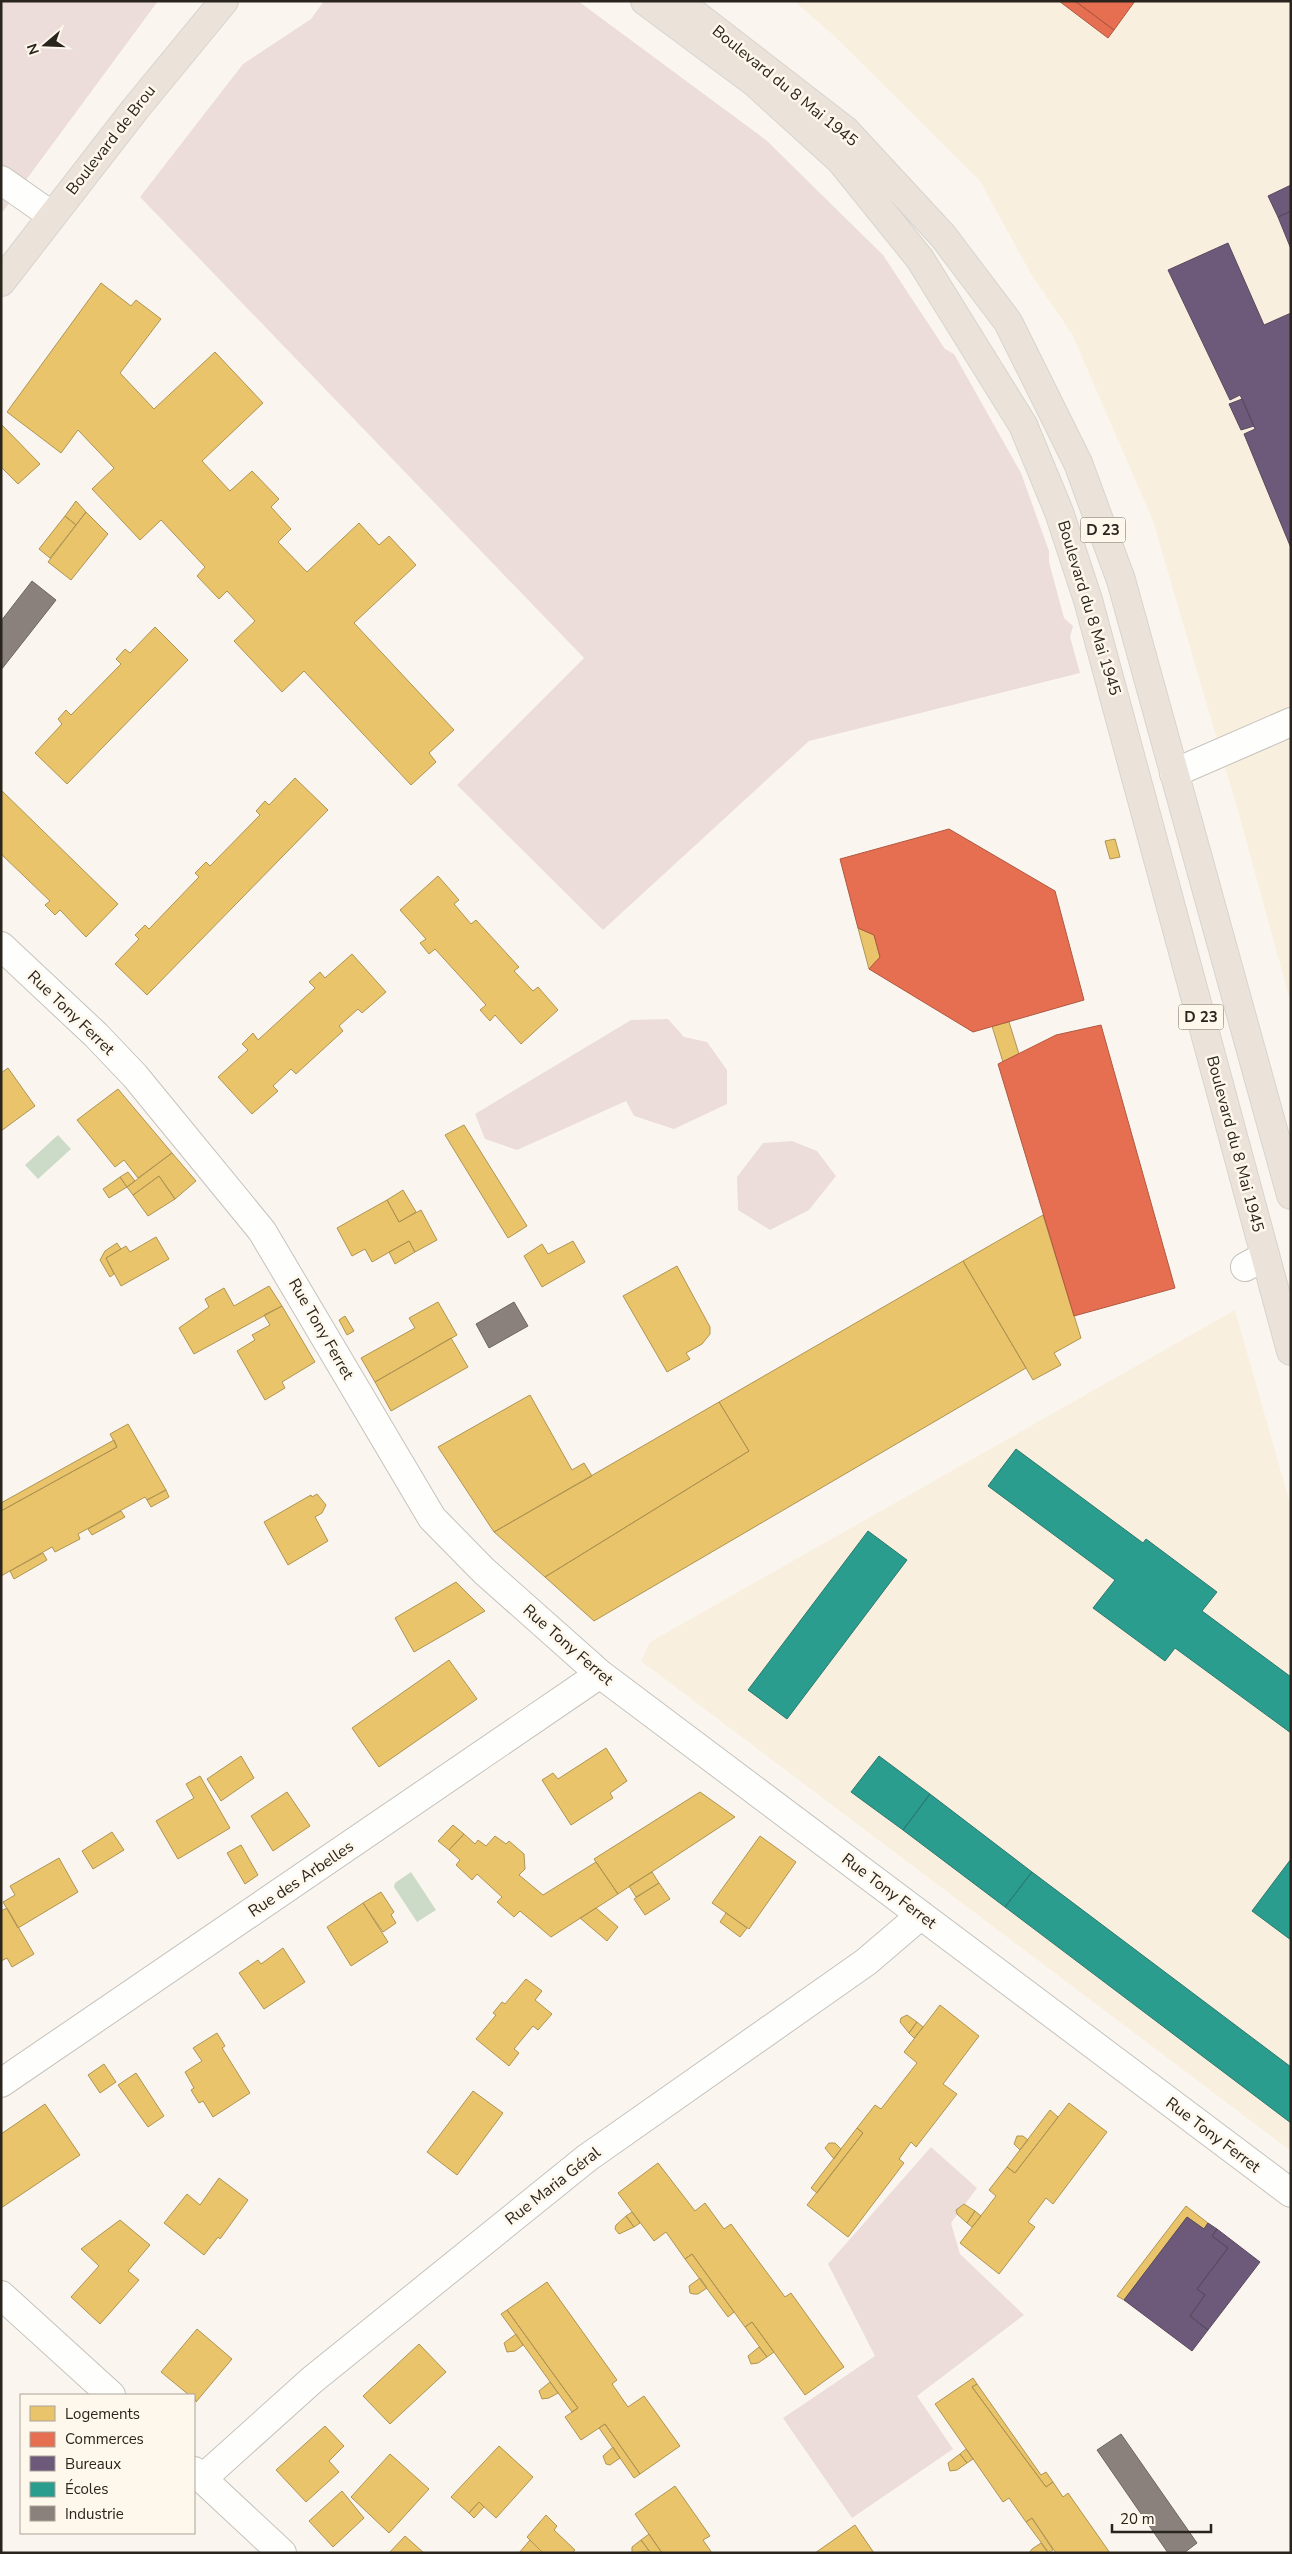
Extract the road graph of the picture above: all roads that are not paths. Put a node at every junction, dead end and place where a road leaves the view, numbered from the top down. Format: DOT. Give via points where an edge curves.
graph roads {
  1 [pos="224,1"];
  2 [pos="645,1"];
  3 [pos="678,1"];
  4 [pos="1,180"];
  5 [pos="51,215"];
  6 [pos="1,282"];
  7 [pos="1291,722"];
  8 [pos="1174,773"];
  9 [pos="5,956"];
  10 [pos="1291,1195"];
  11 [pos="1291,1351"];
  12 [pos="600,1674"];
  13 [pos="921,1915"];
  14 [pos="1,2083"];
  15 [pos="1291,2193"];
  16 [pos="1,2295"];
  17 [pos="110,2394"];
  18 [pos="198,2475"];
  19 [pos="282,2553"];
  1 -- 5 [label="main road, Boulevard de Brou"];
  2 -- 11 [label="main road, Boulevard du 8 Mai 1945 / D 23" via="754,82 841,161 920,259 1023,425 1059,512 1088,600 1255,1261"];
  3 -- 8 [label="main road, Boulevard du 8 Mai 1945 / D 23" via="845,130 943,236 1008,322 1078,463 1121,580"];
  4 -- 5 [label="street"];
  5 -- 6 [label="main road, Boulevard de Brou"];
  7 -- 8 [label="street"];
  8 -- 10 [label="main road, Boulevard du 8 Mai 1945 / D 23"];
  9 -- 12 [label="street, Rue Tony Ferret" via="96,1035 135,1076 262,1231 432,1518 484,1571"];
  12 -- 13 [label="street, Rue Tony Ferret"];
  12 -- 14 [label="street, Rue des Arbelles"];
  13 -- 15 [label="street, Rue Tony Ferret"];
  13 -- 18 [label="street, Rue Maria Géral" via="866,1962 588,2158"];
  16 -- 17 [label="street"];
  18 -- 19 [label="street"];
}
